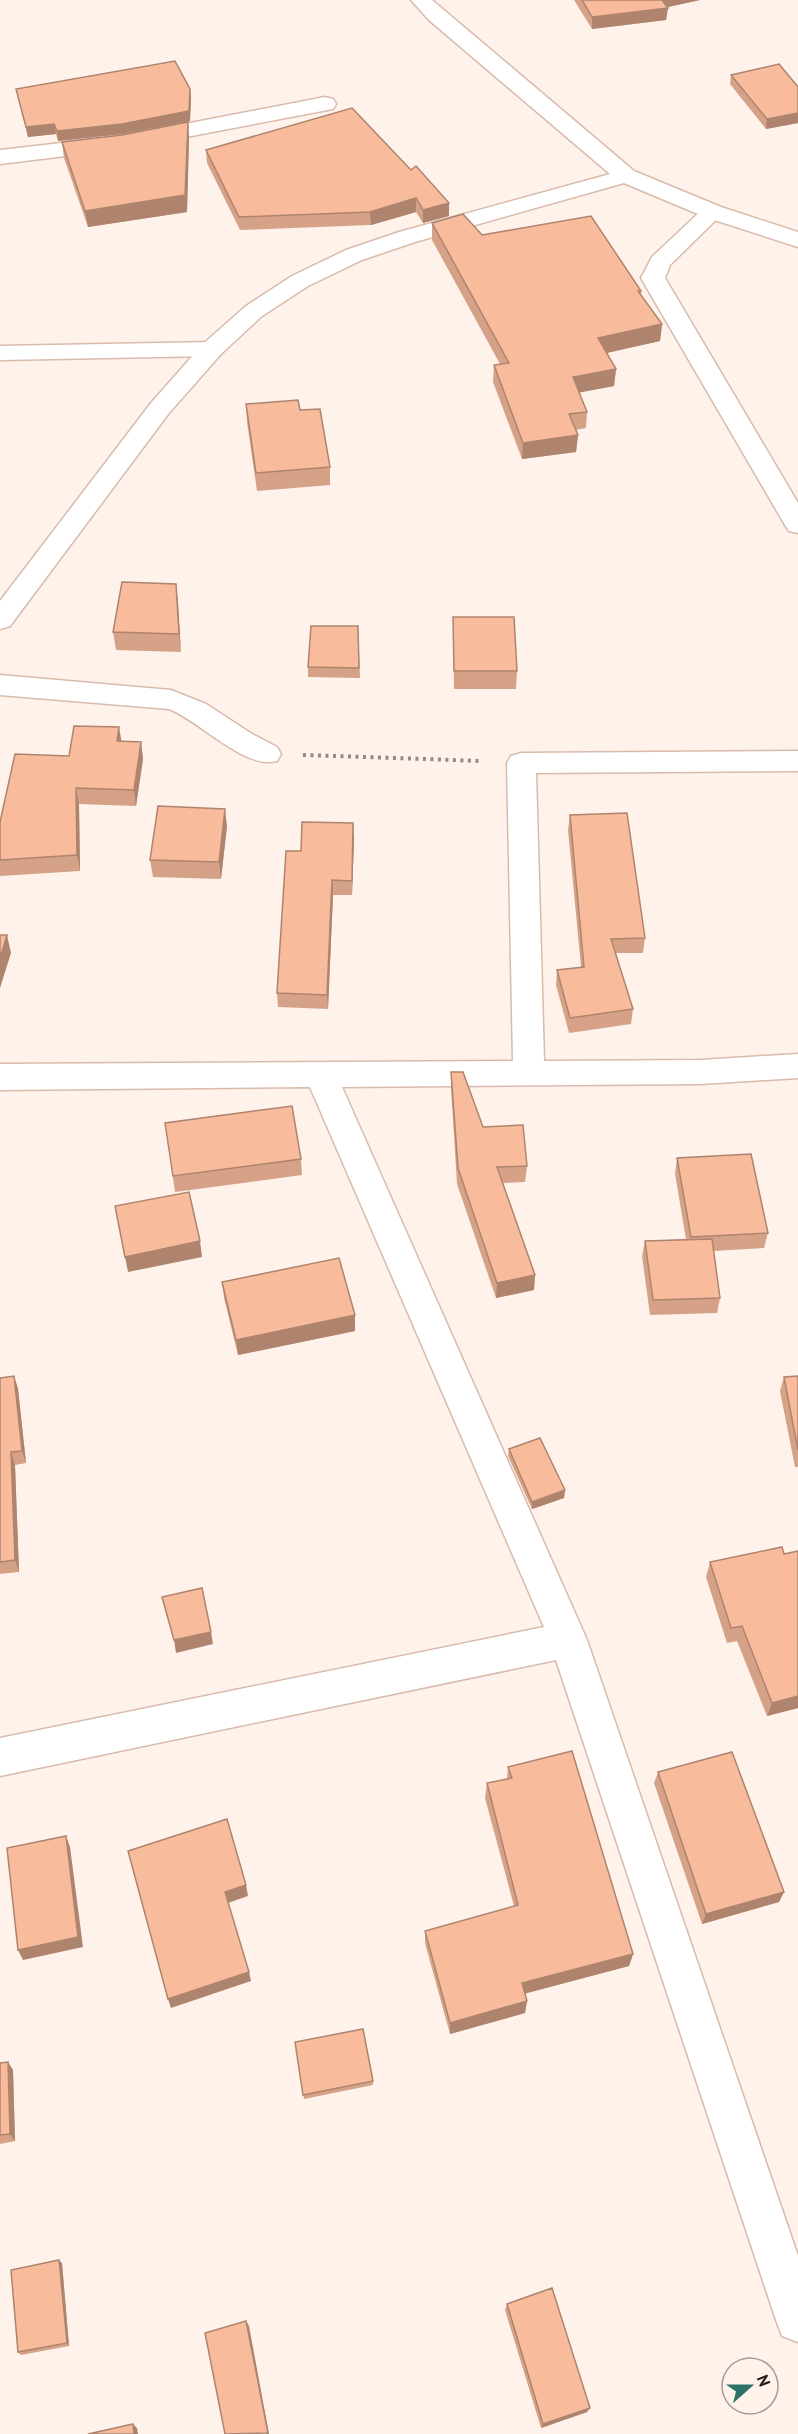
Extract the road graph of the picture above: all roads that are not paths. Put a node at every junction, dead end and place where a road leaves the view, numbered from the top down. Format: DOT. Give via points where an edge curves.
graph roads {
  1 [pos="421,0"];
  2 [pos="325,104"];
  3 [pos="0,157"];
  4 [pos="626,176"];
  5 [pos="713,212"];
  6 [pos="798,240"];
  7 [pos="212,349"];
  8 [pos="0,353"];
  9 [pos="798,525"];
  10 [pos="0,620"];
  11 [pos="0,685"];
  12 [pos="267,753"];
  13 [pos="798,761"];
  14 [pos="798,1066"];
  15 [pos="320,1073"];
  16 [pos="529,1073"];
  17 [pos="0,1077"];
  18 [pos="568,1640"];
  19 [pos="0,1757"];
  20 [pos="798,2320"];
  1 -- 4 [label="street"];
  2 -- 3 [label="street" via="113,145"];
  4 -- 5 [label="street"];
  4 -- 7 [label="street" via="354,255 300,281 254,311"];
  5 -- 6 [label="street"];
  5 -- 9 [label="street" via="660,262 653,278"];
  7 -- 8 [label="street"];
  7 -- 10 [label="street" via="160,408"];
  11 -- 12 [label="street" via="171,700 189,705 242,742"];
  13 -- 16 [label="street" via="521,763"];
  14 -- 16 [label="street" via="700,1072"];
  15 -- 16 [label="street"];
  15 -- 17 [label="street"];
  15 -- 18 [label="street"];
  18 -- 19 [label="street"];
  18 -- 20 [label="street"];
}
